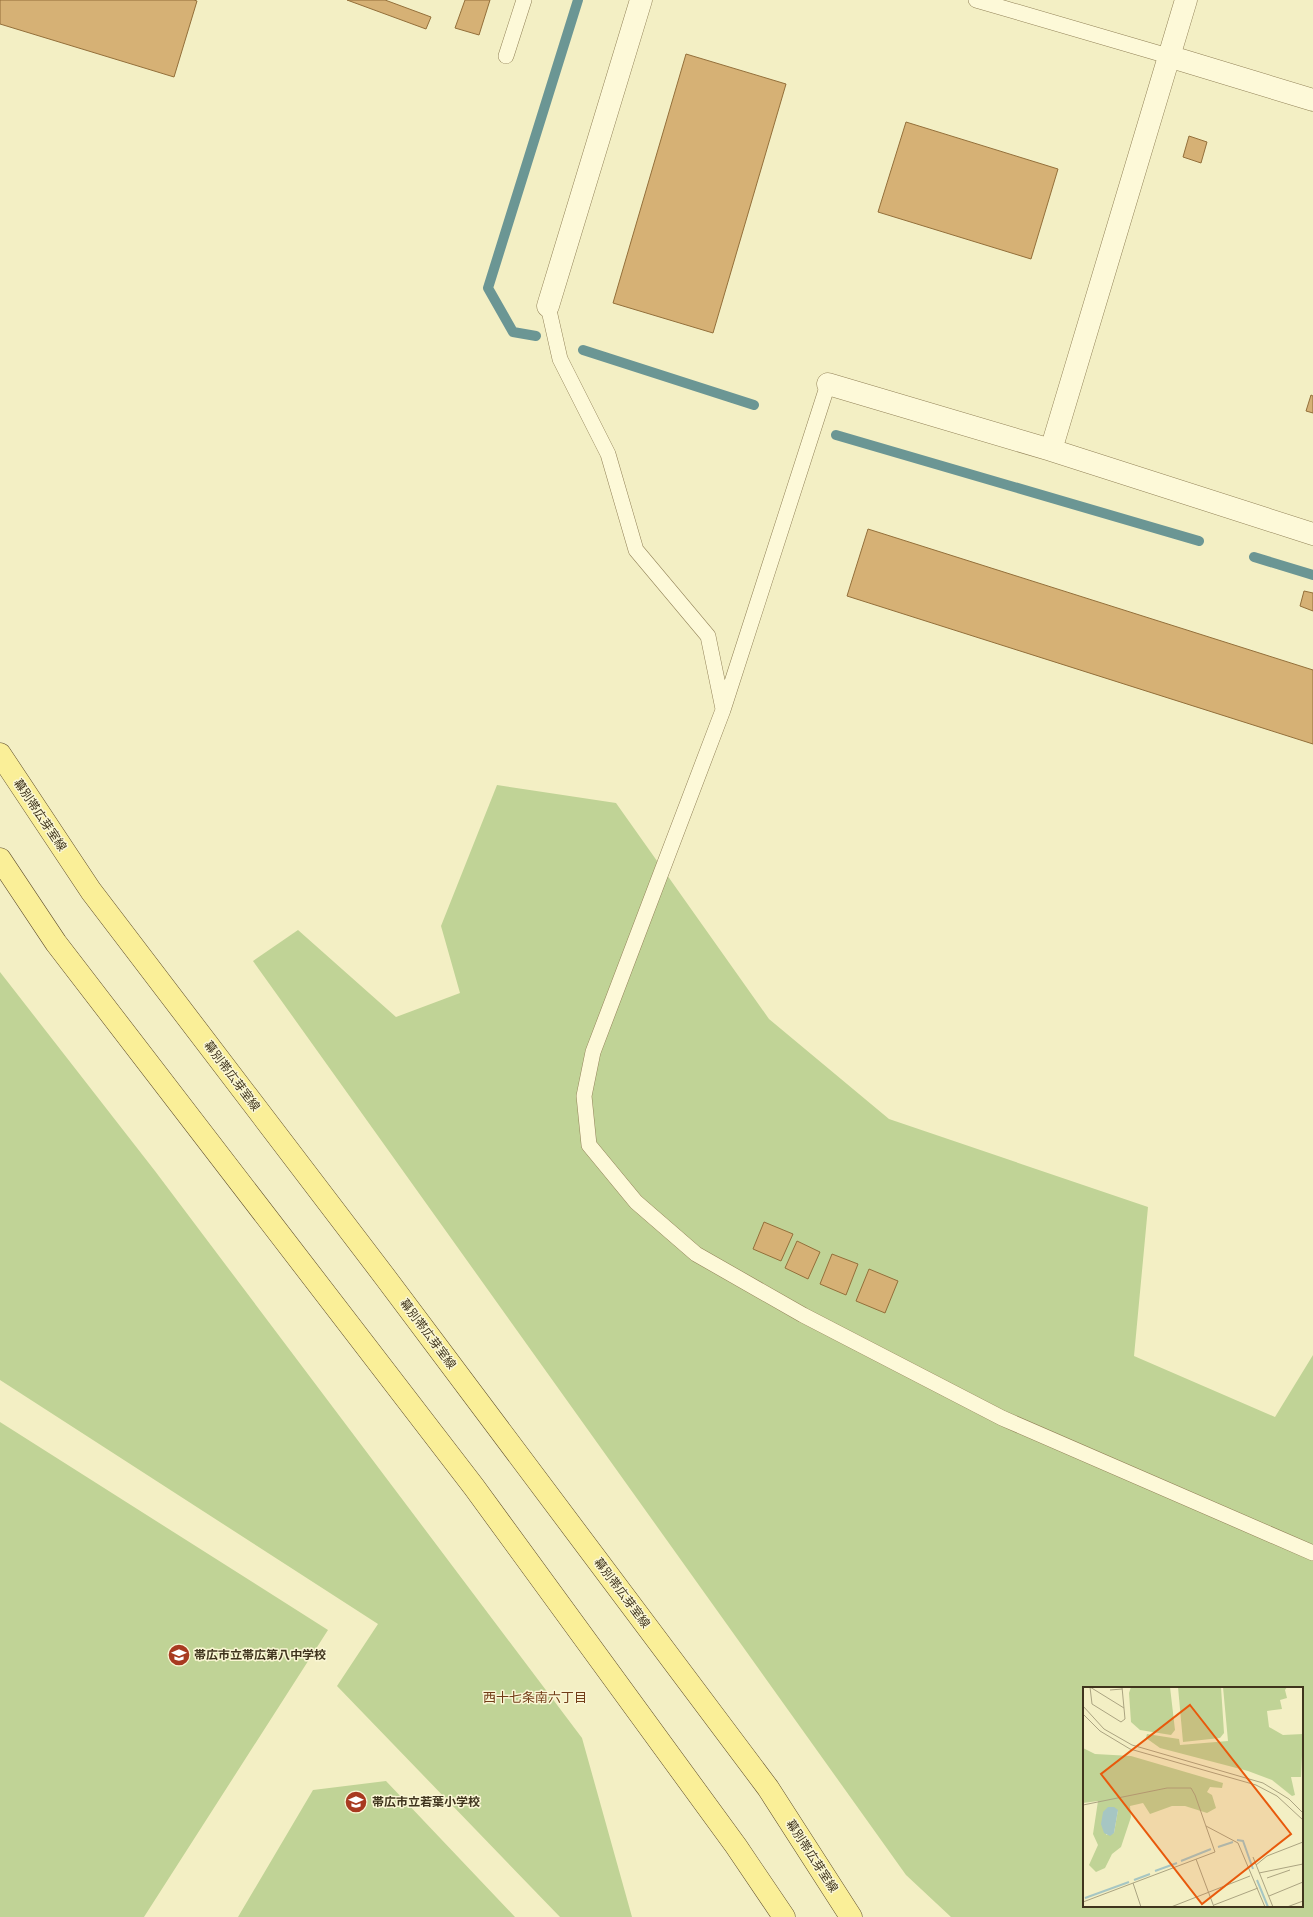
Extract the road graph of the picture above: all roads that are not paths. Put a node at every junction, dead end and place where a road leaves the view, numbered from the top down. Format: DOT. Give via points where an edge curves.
graph roads {
  1 [pos="524,0"];
  2 [pos="641,0"];
  3 [pos="976,0"];
  4 [pos="1186,0"];
  5 [pos="506,56"];
  6 [pos="1168,56"];
  7 [pos="1313,100"];
  8 [pos="548,306"];
  9 [pos="828,384"];
  10 [pos="1051,450"];
  11 [pos="1313,534"];
  12 [pos="723,710"];
  13 [pos="0,754"];
  14 [pos="0,859"];
  15 [pos="1313,1552"];
  16 [pos="784,1917"];
  17 [pos="851,1917"];
  1 -- 5 [label="lane"];
  2 -- 8 [label="street"];
  3 -- 6 [label="lane"];
  4 -- 6 [label="street"];
  6 -- 7 [label="street"];
  6 -- 10 [label="street"];
  8 -- 12 [label="lane" via="560,359 608,454 636,550 708,636"];
  9 -- 10 [label="street"];
  9 -- 12 [label="lane"];
  10 -- 11 [label="street"];
  12 -- 15 [label="lane" via="594,1052 584,1096 589,1145 636,1202 696,1254 769,1296 1002,1418"];
  13 -- 17 [label="main road, 幕別帯広芽室線" via="92,891 768,1788"];
  14 -- 16 [label="main road" via="56,943 474,1487 736,1846"];
}
